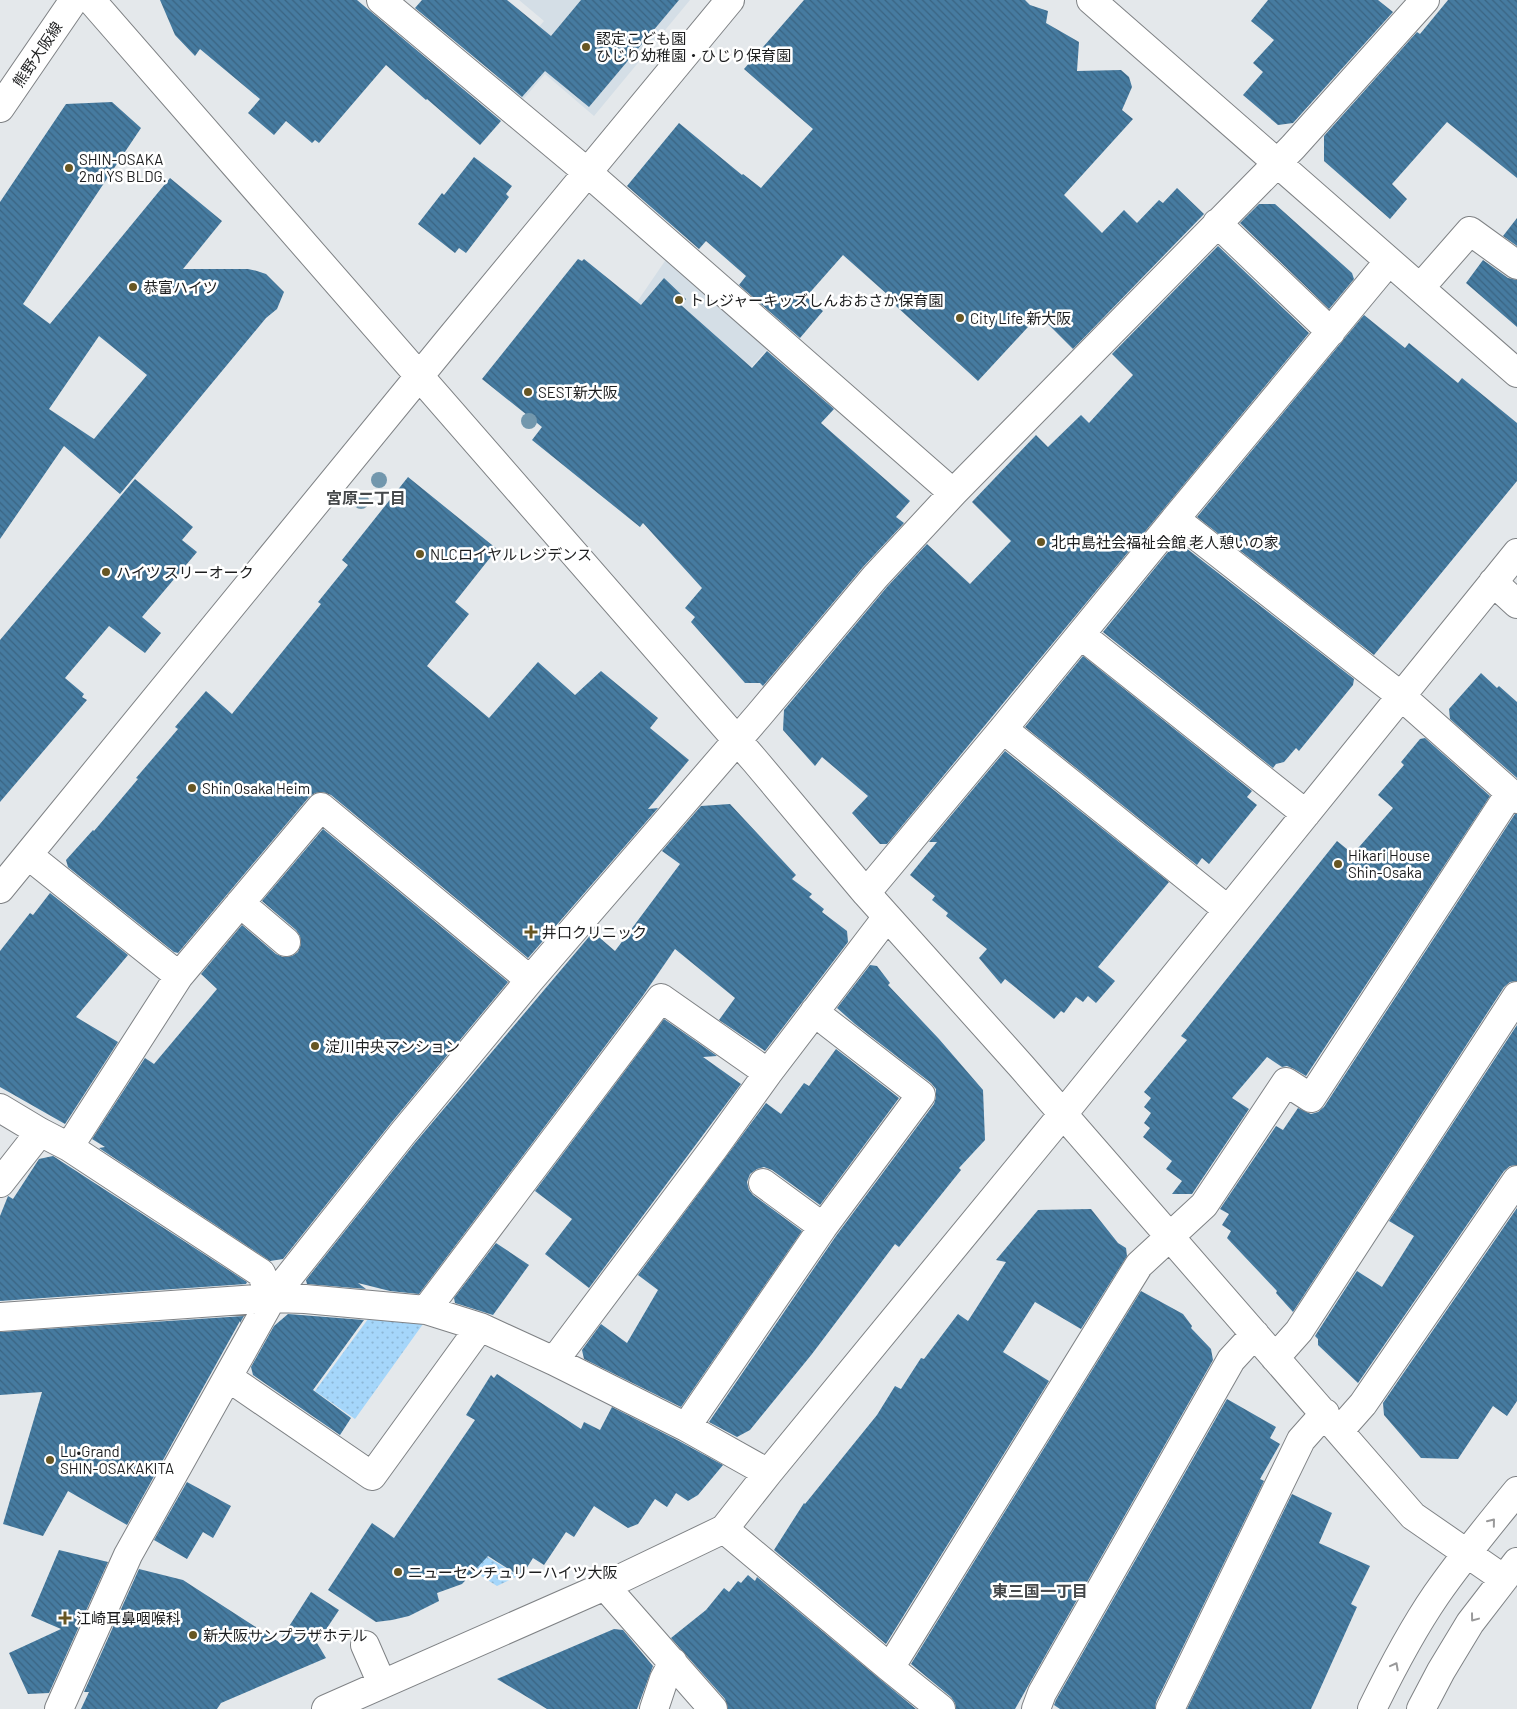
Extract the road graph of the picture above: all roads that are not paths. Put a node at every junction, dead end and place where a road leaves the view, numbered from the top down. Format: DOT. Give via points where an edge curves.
graph roads {
  1 [pos="74,0"];
  2 [pos="91,0"];
  3 [pos="381,0"];
  4 [pos="730,0"];
  5 [pos="1092,0"];
  6 [pos="1425,0"];
  7 [pos="0,108"];
  8 [pos="1278,162"];
  9 [pos="588,172"];
  10 [pos="1217,223"];
  11 [pos="1389,261"];
  12 [pos="1517,265"];
  13 [pos="1420,288"];
  14 [pos="1331,332"];
  15 [pos="1517,373"];
  16 [pos="419,377"];
  17 [pos="953,492"];
  18 [pos="1175,519"];
  19 [pos="1517,553"];
  20 [pos="1493,582"];
  21 [pos="1517,604"];
  22 [pos="1081,635"];
  23 [pos="1401,696"];
  24 [pos="1003,729"];
  25 [pos="737,741"];
  26 [pos="1514,796"];
  27 [pos="1306,814"];
  28 [pos="28,855"];
  29 [pos="0,889"];
  30 [pos="866,893"];
  31 [pos="240,903"];
  32 [pos="1228,910"];
  33 [pos="887,917"];
  34 [pos="286,942"];
  35 [pos="179,976"];
  36 [pos="530,980"];
  37 [pos="1517,996"];
  38 [pos="814,1012"];
  39 [pos="768,1073"];
  40 [pos="0,1108"];
  41 [pos="1064,1114"];
  42 [pos="40,1132"];
  43 [pos="69,1147"];
  44 [pos="1517,1180"];
  45 [pos="0,1183"];
  46 [pos="763,1183"];
  47 [pos="823,1227"];
  48 [pos="1170,1237"];
  49 [pos="272,1298"];
  50 [pos="426,1310"];
  51 [pos="0,1317"];
  52 [pos="480,1327"];
  53 [pos="1255,1334"];
  54 [pos="1275,1358"];
  55 [pos="554,1361"];
  56 [pos="229,1378"];
  57 [pos="1332,1422"];
  58 [pos="686,1427"];
  59 [pos="768,1473"];
  60 [pos="1517,1491"];
  61 [pos="724,1529"];
  62 [pos="1466,1554"];
  63 [pos="1510,1570"];
  64 [pos="605,1586"];
  65 [pos="365,1645"];
  66 [pos="673,1662"];
  67 [pos="890,1668"];
  68 [pos="382,1684"];
  69 [pos="59,1709"];
  70 [pos="326,1709"];
  71 [pos="654,1709"];
  72 [pos="713,1709"];
  73 [pos="941,1709"];
  74 [pos="1036,1709"];
  75 [pos="1170,1709"];
  76 [pos="1372,1709"];
  77 [pos="1421,1709"];
  1 -- 7 [label="street, 熊野大阪線"];
  2 -- 16 [label="street"];
  3 -- 9 [label="street"];
  4 -- 9 [label="street"];
  5 -- 8 [label="street"];
  6 -- 8 [label="street"];
  8 -- 10 [label="street"];
  8 -- 11 [label="street"];
  9 -- 16 [label="street"];
  9 -- 17 [label="street"];
  10 -- 14 [label="street"];
  10 -- 17 [label="street"];
  11 -- 13 [label="street"];
  11 -- 14 [label="street"];
  12 -- 13 [label="street" via="1470,231"];
  13 -- 15 [label="street"];
  14 -- 18 [label="street"];
  16 -- 25 [label="street"];
  16 -- 28 [label="street"];
  17 -- 25 [label="street" via="875,576"];
  18 -- 22 [label="street"];
  18 -- 23 [label="street"];
  19 -- 20 [label="street"];
  20 -- 21 [label="street"];
  20 -- 23 [label="street"];
  22 -- 24 [label="street"];
  22 -- 27 [label="street"];
  23 -- 26 [label="street"];
  23 -- 27 [label="street"];
  24 -- 30 [label="street"];
  24 -- 32 [label="street"];
  25 -- 30 [label="street"];
  25 -- 36 [label="street"];
  26 -- 48 [label="street" via="1311,1098 1286,1082 1204,1205"];
  27 -- 32 [label="street"];
  28 -- 29 [label="street"];
  28 -- 35 [label="street"];
  30 -- 33 [label="street"];
  31 -- 34 [label="street"];
  31 -- 35 [label="street"];
  31 -- 36 [label="street" via="321,807"];
  32 -- 41 [label="street"];
  33 -- 38 [label="street"];
  33 -- 41 [label="street"];
  35 -- 43 [label="street"];
  36 -- 49 [label="street"];
  37 -- 54 [label="street" via="1300,1331"];
  38 -- 39 [label="street"];
  38 -- 47 [label="street" via="921,1095"];
  39 -- 50 [label="street" via="661,998"];
  39 -- 55 [label="street"];
  40 -- 42 [label="street"];
  41 -- 48 [label="street"];
  41 -- 59 [label="street"];
  42 -- 43 [label="street"];
  42 -- 45 [label="street"];
  43 -- 49 [label="street" via="261,1272"];
  44 -- 57 [label="street" via="1363,1404"];
  46 -- 47 [label="street"];
  47 -- 58 [label="street"];
  48 -- 53 [label="street"];
  48 -- 67 [label="street" via="1140,1265"];
  49 -- 50 [label="street"];
  49 -- 51 [label="street"];
  49 -- 56 [label="street"];
  50 -- 52 [label="street"];
  52 -- 55 [label="street"];
  52 -- 56 [label="street" via="372,1476"];
  53 -- 54 [label="street"];
  53 -- 74 [label="street" via="1231,1360 1042,1693"];
  54 -- 57 [label="street"];
  55 -- 58 [label="street"];
  56 -- 69 [label="street" via="128,1555"];
  57 -- 62 [label="street" via="1413,1516"];
  57 -- 75 [label="street" via="1301,1440"];
  58 -- 59 [label="street"];
  59 -- 61 [label="street"];
  62 -- 60 [label="street, one-way"];
  61 -- 64 [label="street"];
  61 -- 67 [label="street"];
  62 -- 63 [label="street"];
  76 -- 62 [label="street, one-way" via="1408,1641"];
  63 -- 77 [label="street, one-way" via="1470,1623"];
  64 -- 66 [label="street"];
  64 -- 68 [label="street"];
  65 -- 68 [label="street"];
  66 -- 71 [label="street"];
  66 -- 72 [label="street"];
  67 -- 73 [label="street"];
  68 -- 70 [label="street"];
}
